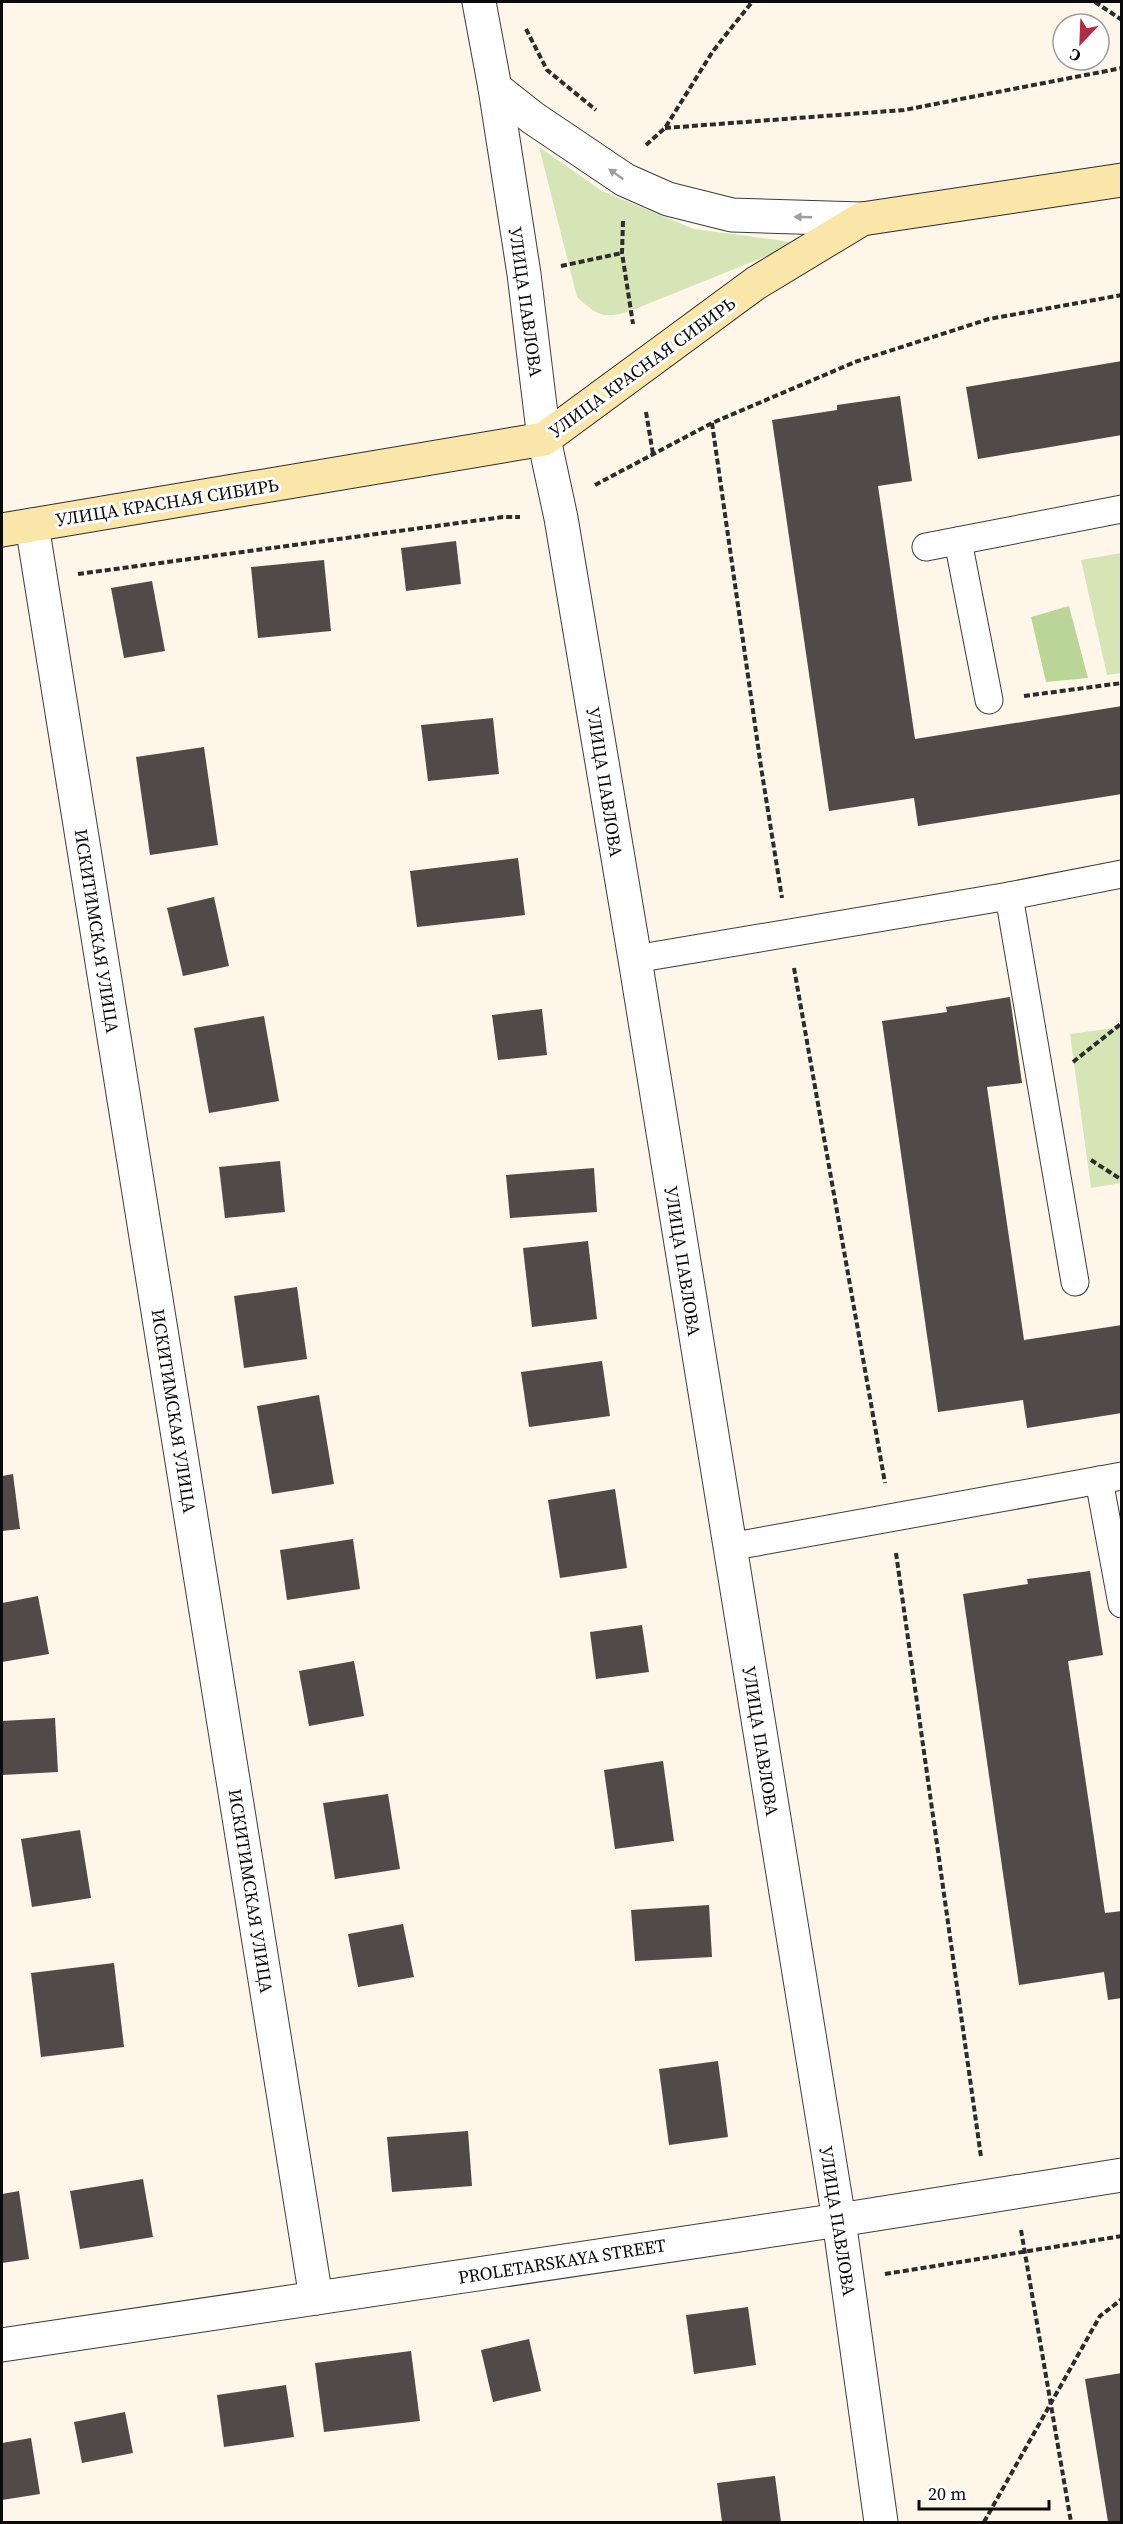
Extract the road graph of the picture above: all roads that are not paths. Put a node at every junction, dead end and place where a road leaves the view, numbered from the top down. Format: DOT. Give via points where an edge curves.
graph roads {
  1 [pos="479,2"];
  2 [pos="495,88"];
  3 [pos="1122,180"];
  4 [pos="862,219"];
  5 [pos="544,439"];
  6 [pos="1122,509"];
  7 [pos="16,527"];
  8 [pos="958,541"];
  9 [pos="926,547"];
  10 [pos="989,700"];
  11 [pos="1122,874"];
  12 [pos="1009,896"];
  13 [pos="634,958"];
  14 [pos="1075,1282"];
  15 [pos="1110,1478"];
  16 [pos="729,1546"];
  17 [pos="1122,1604"];
  18 [pos="1122,2175"];
  19 [pos="839,2220"];
  20 [pos="316,2298"];
  21 [pos="2,2345"];
  22 [pos="881,2523"];
  1 -- 2 [label="street, УЛИЦА ПАВЛОВА"];
  4 -- 2 [label="street, one-way" via="732,215 668,199 625,180"];
  2 -- 5 [label="street, УЛИЦА ПАВЛОВА" via="524,274"];
  3 -- 4 [label="main road, УЛИЦА КРАСНАЯ СИБИРЬ"];
  4 -- 5 [label="main road, УЛИЦА КРАСНАЯ СИБИРЬ" via="756,283"];
  5 -- 7 [label="main road, УЛИЦА КРАСНАЯ СИБИРЬ"];
  5 -- 13 [label="street, УЛИЦА ПАВЛОВА" via="561,518"];
  6 -- 8 [label="lane"];
  7 -- 20 [label="street, ИСКИТИМСКАЯ УЛИЦА"];
  8 -- 9 [label="lane"];
  8 -- 10 [label="lane"];
  11 -- 12 [label="lane"];
  12 -- 13 [label="lane"];
  12 -- 14 [label="lane"];
  13 -- 16 [label="street, УЛИЦА ПАВЛОВА"];
  15 -- 16 [label="lane"];
  15 -- 17 [label="lane"];
  16 -- 19 [label="street, УЛИЦА ПАВЛОВА"];
  18 -- 19 [label="street, PROLETARSKAYA STREET"];
  19 -- 20 [label="street, PROLETARSKAYA STREET"];
  19 -- 22 [label="street, УЛИЦА ПАВЛОВА"];
  20 -- 21 [label="street, PROLETARSKAYA STREET"];
}
